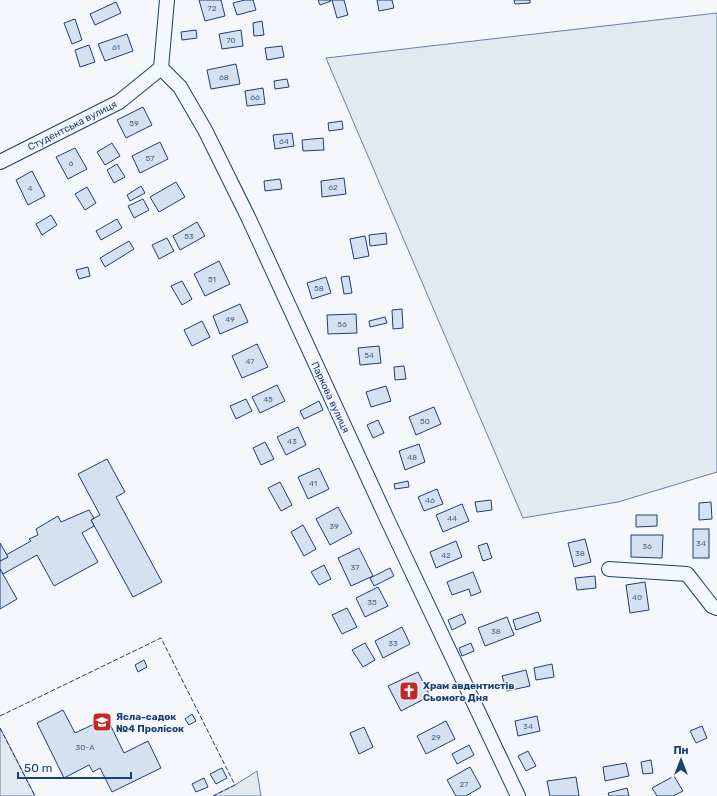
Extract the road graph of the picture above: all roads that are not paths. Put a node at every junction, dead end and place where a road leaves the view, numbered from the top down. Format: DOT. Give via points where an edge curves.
graph roads {
  1 [pos="167,0"];
  2 [pos="161,68"];
  3 [pos="0,162"];
  4 [pos="609,569"];
  5 [pos="717,608"];
  6 [pos="518,796"];
  1 -- 2 [label="street"];
  2 -- 3 [label="street, Студентська вулиця" via="118,102"];
  2 -- 6 [label="street, Паркова вулиця" via="180,87 250,219 387,519"];
  4 -- 5 [label="street" via="687,574 712,606"];
}
